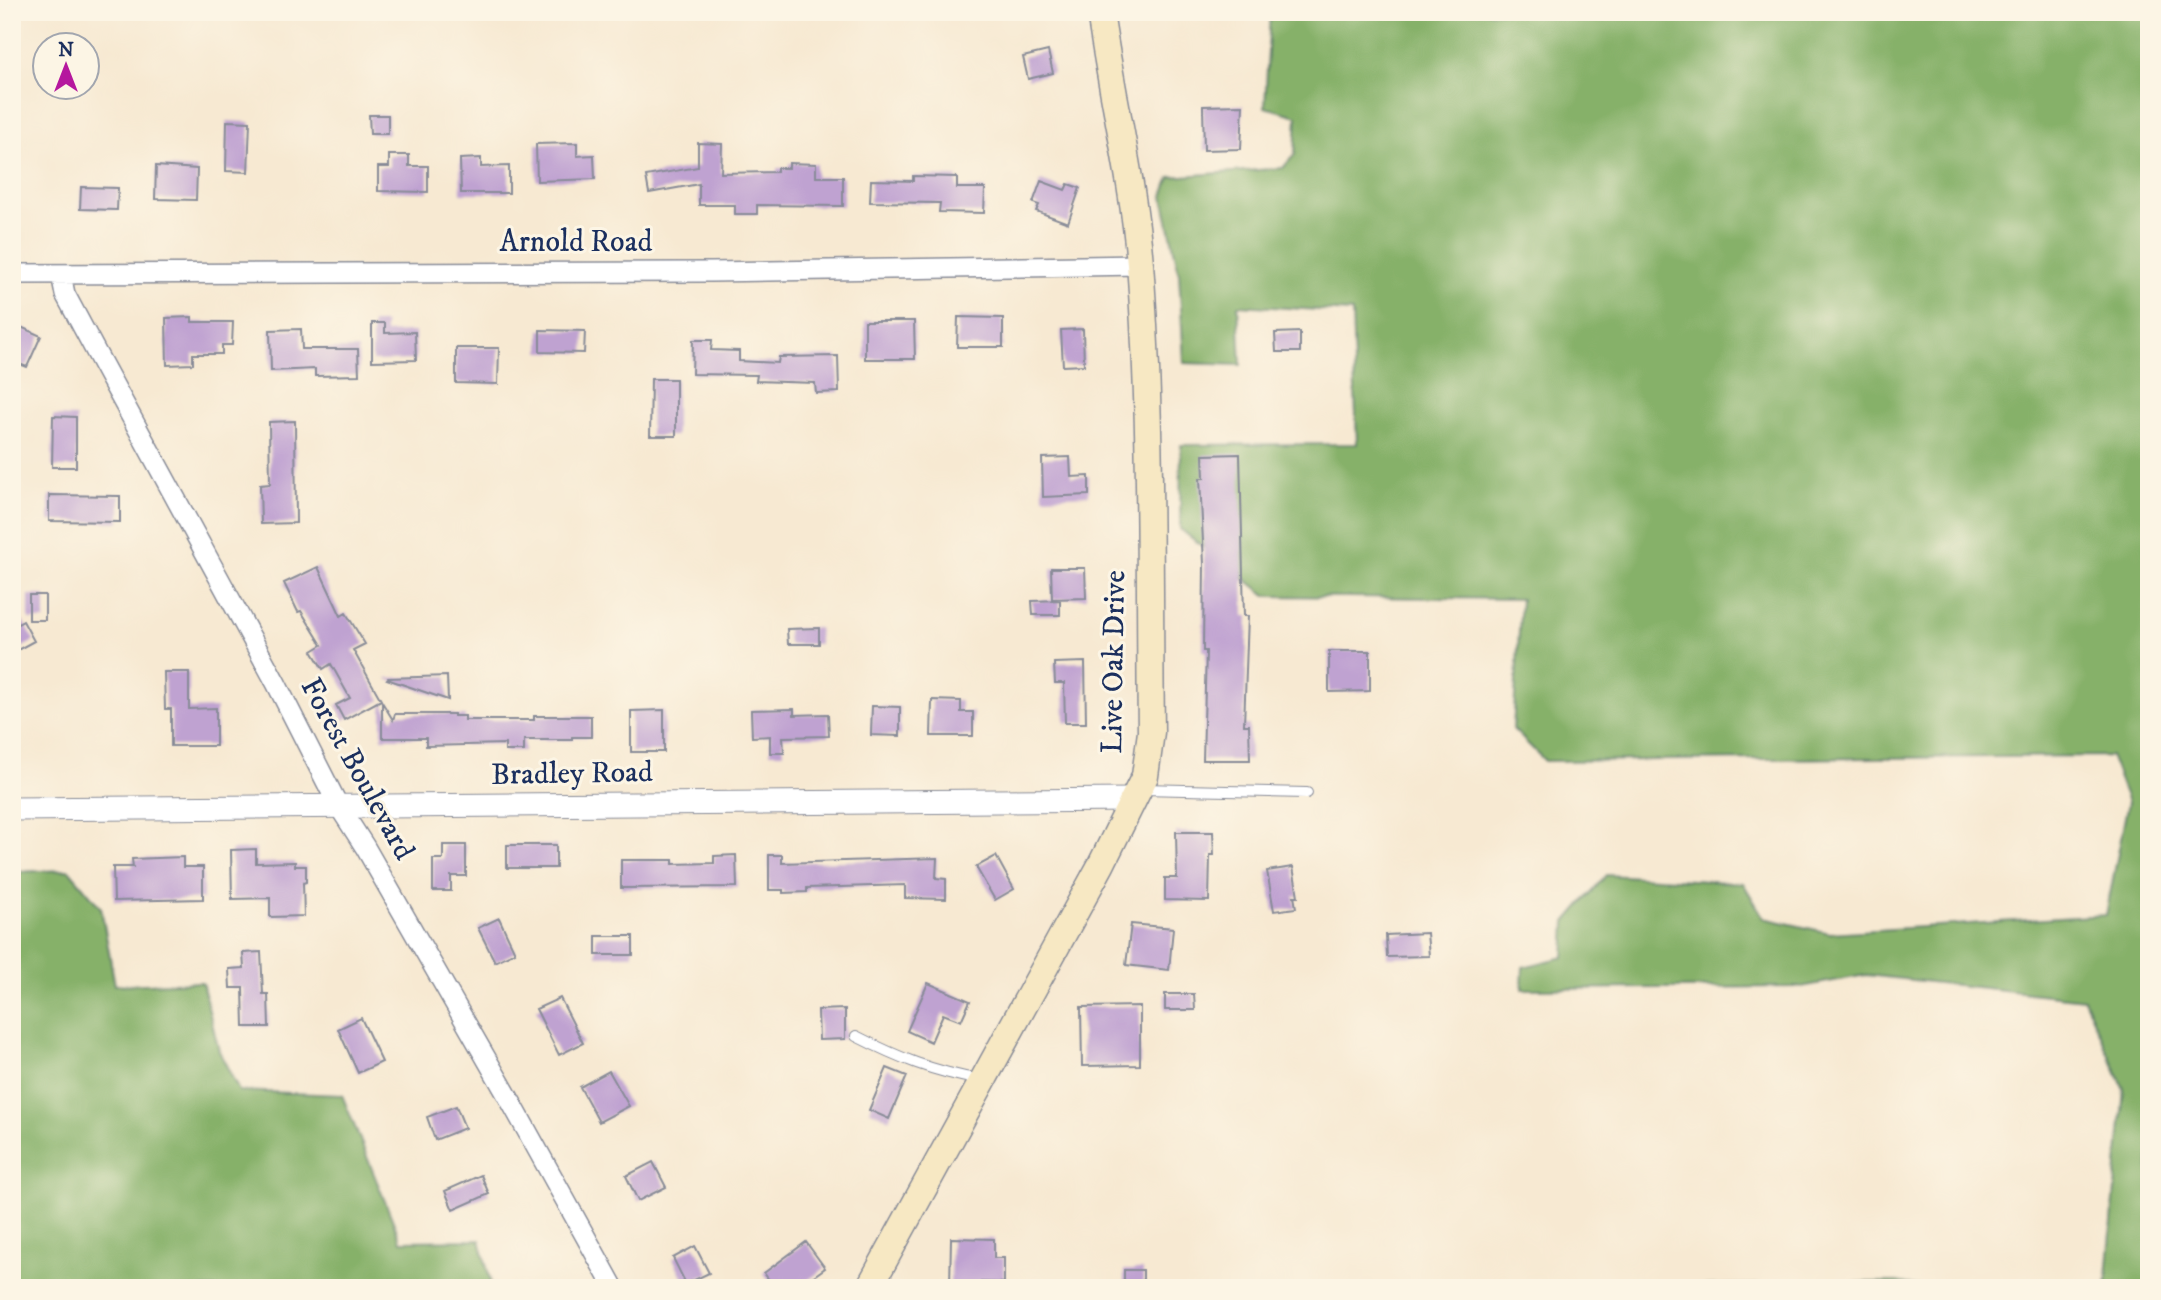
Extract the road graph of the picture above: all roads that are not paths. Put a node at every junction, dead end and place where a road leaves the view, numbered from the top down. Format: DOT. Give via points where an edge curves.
graph roads {
  1 [pos="1100,12"];
  2 [pos="1140,265"];
  3 [pos="12,274"];
  4 [pos="61,274"];
  5 [pos="1307,793"];
  6 [pos="1135,795"];
  7 [pos="338,805"];
  8 [pos="12,809"];
  9 [pos="856,1036"];
  10 [pos="984,1081"];
  11 [pos="614,1288"];
  12 [pos="869,1288"];
  1 -- 2 [label="main road, Live Oak Drive"];
  2 -- 4 [label="street, Arnold Road"];
  2 -- 6 [label="main road, Live Oak Drive" via="1151,732 1145,776"];
  3 -- 4 [label="street, Arnold Road"];
  4 -- 7 [label="street, Forest Boulevard" via="65,294"];
  5 -- 6 [label="lane"];
  6 -- 7 [label="street, Bradley Road"];
  6 -- 10 [label="main road, Live Oak Drive"];
  7 -- 8 [label="street, Bradley Road"];
  7 -- 11 [label="street, Forest Boulevard"];
  9 -- 10 [label="lane" via="934,1071"];
  10 -- 12 [label="main road, Live Oak Drive"];
}
